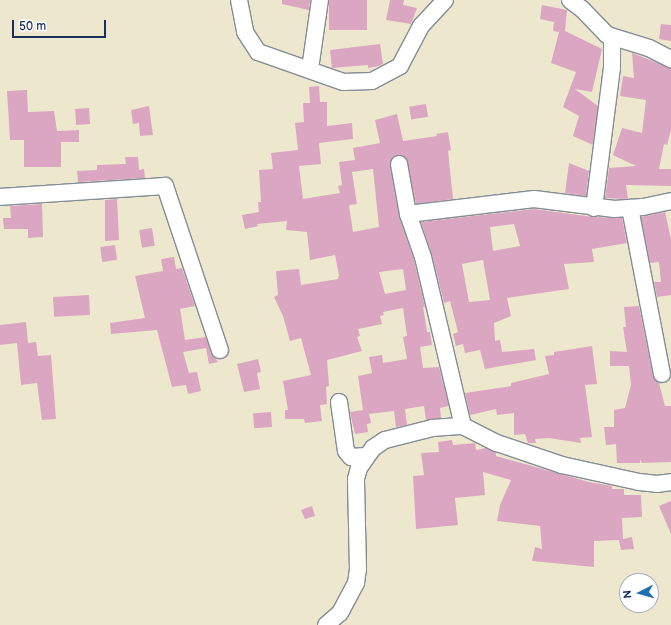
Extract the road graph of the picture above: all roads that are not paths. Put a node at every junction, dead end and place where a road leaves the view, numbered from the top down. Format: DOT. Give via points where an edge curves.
graph roads {
  1 [pos="239,0"];
  2 [pos="320,0"];
  3 [pos="570,0"];
  4 [pos="441,1"];
  5 [pos="612,37"];
  6 [pos="671,59"];
  7 [pos="310,69"];
  8 [pos="399,164"];
  9 [pos="0,197"];
  10 [pos="671,201"];
  11 [pos="594,208"];
  12 [pos="630,208"];
  13 [pos="408,214"];
  14 [pos="220,350"];
  15 [pos="662,374"];
  16 [pos="340,402"];
  17 [pos="463,426"];
  18 [pos="366,456"];
  19 [pos="671,482"];
  20 [pos="326,625"];
  1 -- 7 [label="street" via="245,32 258,52 296,67"];
  2 -- 7 [label="street"];
  3 -- 5 [label="street"];
  4 -- 7 [label="street" via="421,26 400,66 372,81 343,82"];
  5 -- 6 [label="street" via="649,48"];
  5 -- 11 [label="street" via="612,68"];
  8 -- 13 [label="street"];
  9 -- 14 [label="street" via="165,186"];
  10 -- 12 [label="street"];
  11 -- 12 [label="street"];
  11 -- 13 [label="street" via="534,199"];
  12 -- 15 [label="street"];
  13 -- 17 [label="street" via="423,257"];
  16 -- 18 [label="street" via="346,451 351,457"];
  17 -- 18 [label="street" via="432,428 385,440"];
  17 -- 19 [label="street" via="497,443 562,465 639,482"];
  18 -- 20 [label="street" via="356,480 356,583 340,613"];
}
